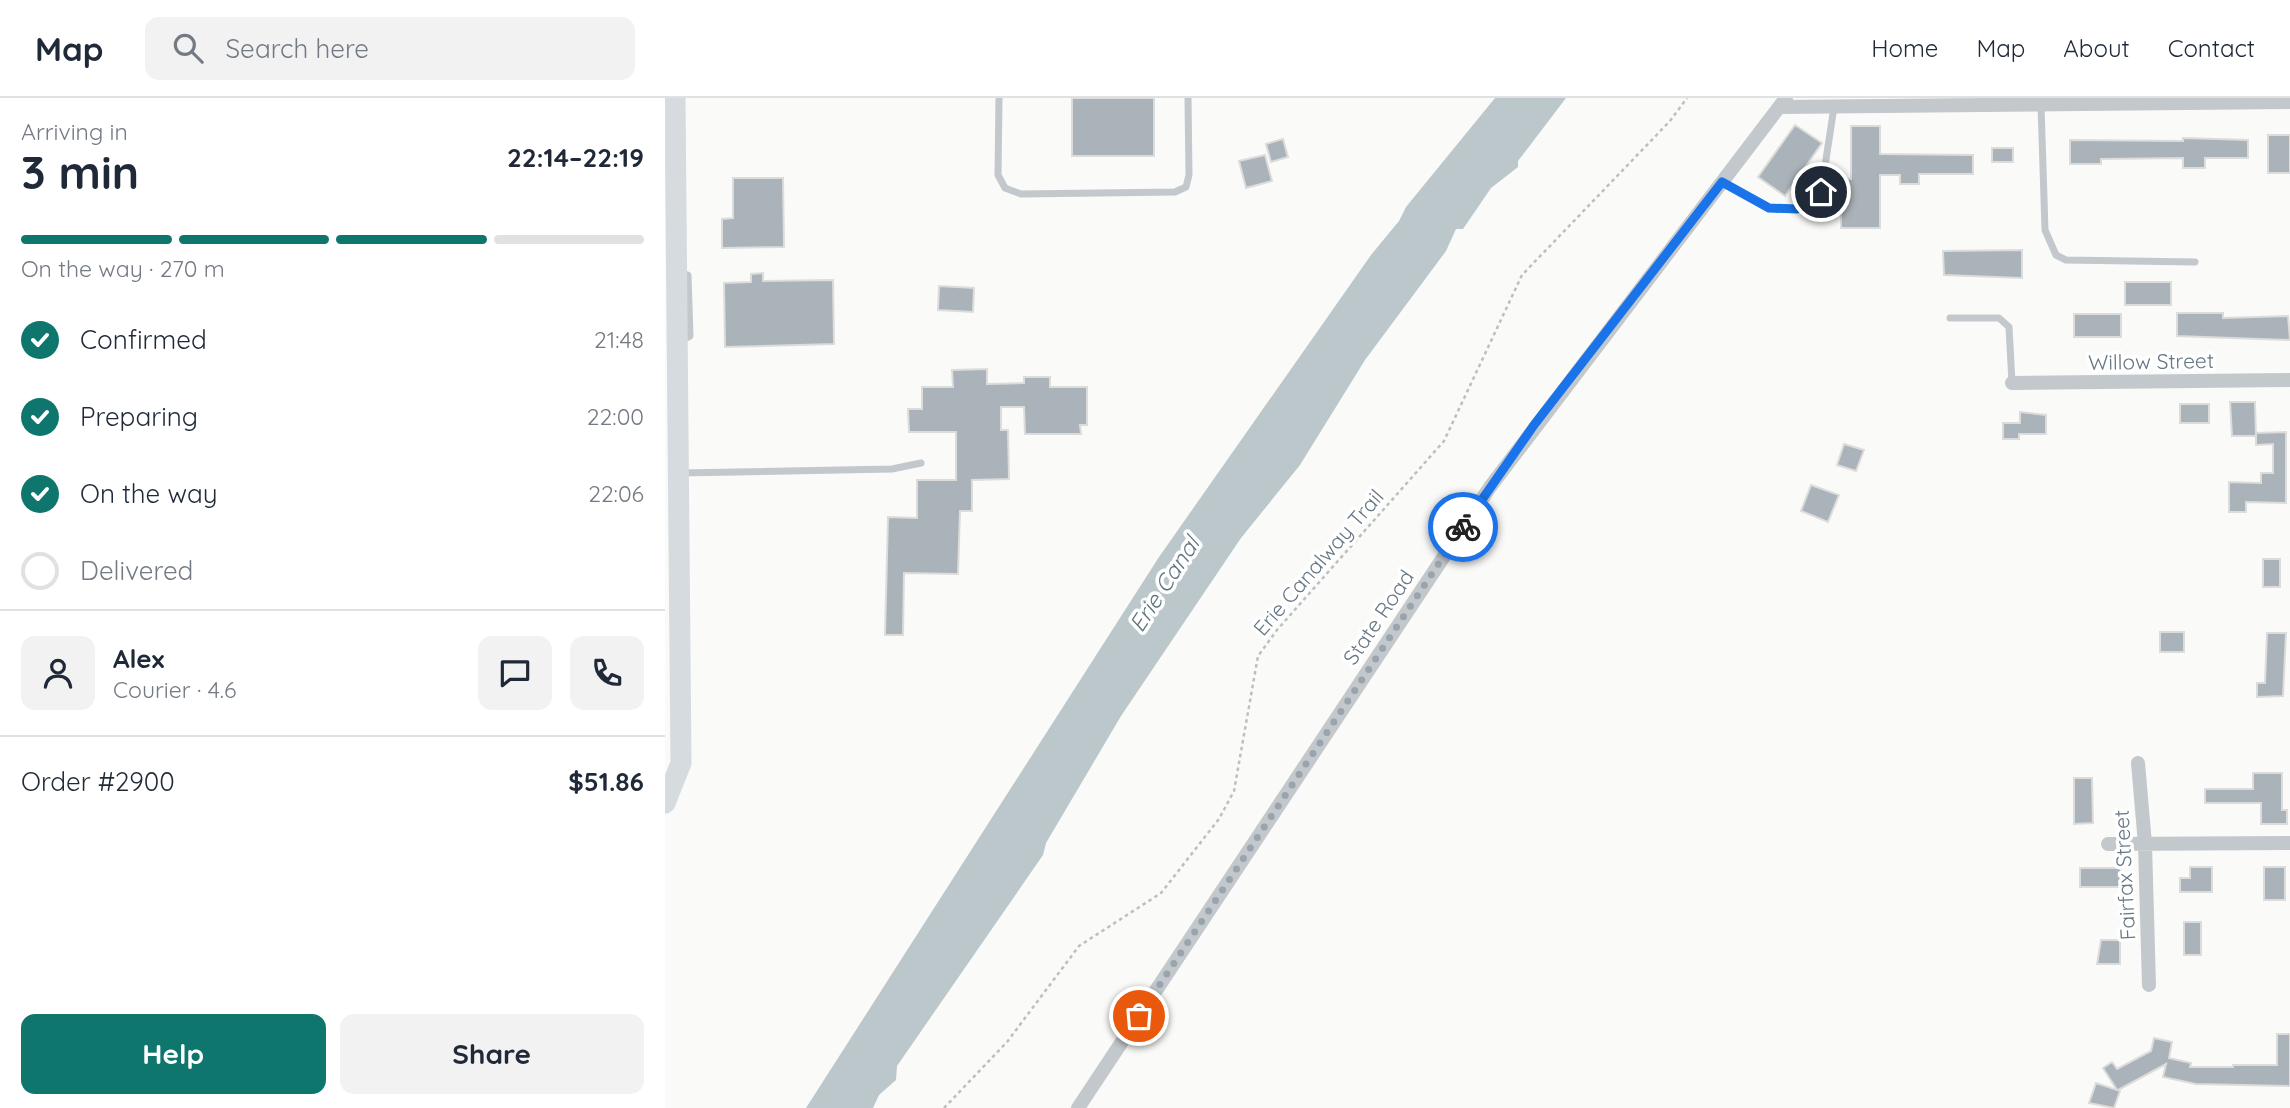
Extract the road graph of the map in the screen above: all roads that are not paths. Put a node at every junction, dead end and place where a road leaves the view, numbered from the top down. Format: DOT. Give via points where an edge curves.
graph roads {
  1 [pos="999,98"];
  2 [pos="1188,98"];
  3 [pos="672,101"];
  4 [pos="1783,102"];
  5 [pos="2290,103"];
  6 [pos="2041,105"];
  7 [pos="1834,107"];
  8 [pos="1722,182"];
  9 [pos="2195,262"];
  10 [pos="1950,318"];
  11 [pos="2290,380"];
  12 [pos="2012,383"];
  13 [pos="921,463"];
  14 [pos="678,473"];
  15 [pos="2138,763"];
  16 [pos="665,803"];
  17 [pos="2290,843"];
  18 [pos="2108,844"];
  19 [pos="2145,844"];
  20 [pos="2149,985"];
  21 [pos="1078,1108"];
  1 -- 2 [label="lane" via="998,175 1005,188 1021,194 1175,192 1186,187"];
  3 -- 14 [label="street"];
  4 -- 7 [label="street"];
  4 -- 8 [label="street, State Road"];
  5 -- 6 [label="street"];
  6 -- 7 [label="street"];
  6 -- 9 [label="lane" via="2045,230 2056,256 2066,260"];
  7 -- 8 [label="lane" via="1821,192 1797,209 1769,208"];
  8 -- 21 [label="street, State Road" via="1490,487"];
  10 -- 12 [label="lane" via="1999,318 2008,327"];
  11 -- 12 [label="street, Willow Street"];
  13 -- 14 [label="lane" via="892,469"];
  14 -- 16 [label="street" via="681,763"];
  15 -- 19 [label="street, Fairfax Street"];
  17 -- 19 [label="street"];
  18 -- 19 [label="street"];
  19 -- 20 [label="street, Fairfax Street"];
}
